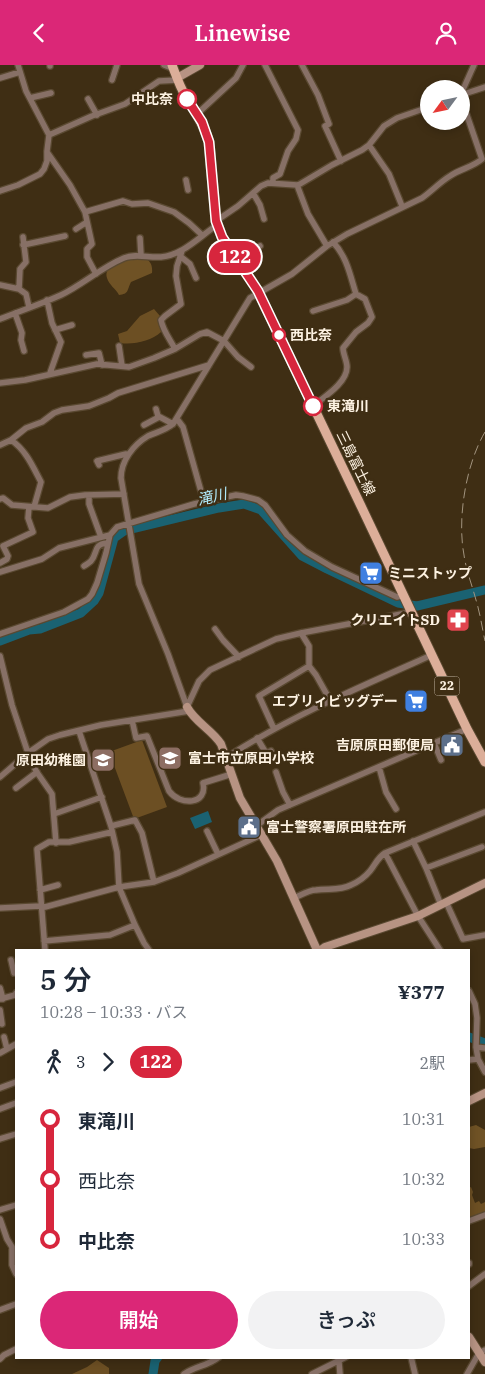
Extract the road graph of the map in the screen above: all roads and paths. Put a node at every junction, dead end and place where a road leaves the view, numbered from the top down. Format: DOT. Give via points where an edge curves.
graph roads {
  1 [pos="18,65"];
  2 [pos="118,65"];
  3 [pos="164,65"];
  4 [pos="200,65"];
  5 [pos="243,65"];
  6 [pos="265,65"];
  7 [pos="302,65"];
  8 [pos="474,65"];
  9 [pos="20,72"];
  10 [pos="175,73"];
  11 [pos="0,78"];
  12 [pos="112,80"];
  13 [pos="468,80"];
  14 [pos="485,87"];
  15 [pos="51,93"];
  16 [pos="470,93"];
  17 [pos="30,98"];
  18 [pos="88,99"];
  19 [pos="420,110"];
  20 [pos="197,114"];
  21 [pos="97,115"];
  22 [pos="470,123"];
  23 [pos="49,135"];
  24 [pos="369,145"];
  25 [pos="47,151"];
  26 [pos="341,161"];
  27 [pos="186,180"];
  28 [pos="273,183"];
  29 [pos="297,185"];
  30 [pos="188,189"];
  31 [pos="0,191"];
  32 [pos="253,193"];
  33 [pos="402,206"];
  34 [pos="85,212"];
  35 [pos="264,219"];
  36 [pos="87,222"];
  37 [pos="216,223"];
  38 [pos="76,229"];
  39 [pos="202,235"];
  40 [pos="65,236"];
  41 [pos="23,237"];
  42 [pos="140,238"];
  43 [pos="334,242"];
  44 [pos="23,245"];
  45 [pos="260,246"];
  46 [pos="327,246"];
  47 [pos="181,253"];
  48 [pos="141,255"];
  49 [pos="237,260"];
  50 [pos="96,274"];
  51 [pos="196,278"];
  52 [pos="0,285"];
  53 [pos="19,289"];
  54 [pos="259,293"];
  55 [pos="356,294"];
  56 [pos="47,300"];
  57 [pos="29,307"];
  58 [pos="312,311"];
  59 [pos="15,313"];
  60 [pos="0,319"];
  61 [pos="72,325"];
  62 [pos="55,329"];
  63 [pos="224,341"];
  64 [pos="119,346"];
  65 [pos="175,349"];
  66 [pos="24,351"];
  67 [pos="86,355"];
  68 [pos="102,365"];
  69 [pos="209,365"];
  70 [pos="122,366"];
  71 [pos="251,367"];
  72 [pos="50,373"];
  73 [pos="0,383"];
  74 [pos="313,406"];
  75 [pos="156,409"];
  76 [pos="159,417"];
  77 [pos="175,421"];
  78 [pos="144,425"];
  79 [pos="11,440"];
  80 [pos="0,445"];
  81 [pos="126,454"];
  82 [pos="99,465"];
  83 [pos="124,494"];
  84 [pos="89,495"];
  85 [pos="0,499"];
  86 [pos="204,502"];
  87 [pos="31,507"];
  88 [pos="129,523"];
  89 [pos="110,535"];
  90 [pos="101,537"];
  91 [pos="107,543"];
  92 [pos="0,563"];
  93 [pos="84,566"];
  94 [pos="0,572"];
  95 [pos="408,605"];
  96 [pos="215,629"];
  97 [pos="301,633"];
  98 [pos="0,634"];
  99 [pos="432,655"];
  100 [pos="0,656"];
  101 [pos="239,657"];
  102 [pos="309,666"];
  103 [pos="330,700"];
  104 [pos="188,709"];
  105 [pos="132,721"];
  106 [pos="274,729"];
  107 [pos="467,729"];
  108 [pos="79,731"];
  109 [pos="258,738"];
  110 [pos="434,743"];
  111 [pos="271,751"];
  112 [pos="28,753"];
  113 [pos="227,757"];
  114 [pos="441,760"];
  115 [pos="485,762"];
  116 [pos="379,767"];
  117 [pos="37,772"];
  118 [pos="276,772"];
  119 [pos="232,774"];
  120 [pos="0,777"];
  121 [pos="16,788"];
  122 [pos="102,797"];
  123 [pos="290,805"];
  124 [pos="396,809"];
  125 [pos="485,812"];
  126 [pos="54,815"];
  127 [pos="256,826"];
  128 [pos="112,829"];
  129 [pos="207,831"];
  130 [pos="261,835"];
  131 [pos="413,841"];
  132 [pos="56,843"];
  133 [pos="482,847"];
  134 [pos="385,853"];
  135 [pos="218,855"];
  136 [pos="426,868"];
  137 [pos="154,882"];
  138 [pos="485,883"];
  139 [pos="58,885"];
  140 [pos="119,887"];
  141 [pos="40,891"];
  142 [pos="294,898"];
  143 [pos="443,904"];
  144 [pos="0,906"];
  145 [pos="41,906"];
  146 [pos="418,916"];
  147 [pos="135,925"];
  148 [pos="485,935"];
  149 [pos="44,941"];
  150 [pos="45,949"];
  151 [pos="148,949"];
  152 [pos="317,949"];
  153 [pos="322,949"];
  154 [pos="439,949"];
  155 [pos="11,960"];
  156 [pos="13,973"];
  157 [pos="0,988"];
  158 [pos="470,993"];
  159 [pos="15,995"];
  160 [pos="1,999"];
  161 [pos="0,1010"];
  162 [pos="2,1024"];
  163 [pos="4,1037"];
  164 [pos="15,1045"];
  165 [pos="476,1046"];
  166 [pos="485,1047"];
  167 [pos="7,1049"];
  168 [pos="0,1053"];
  169 [pos="478,1059"];
  170 [pos="470,1060"];
  171 [pos="485,1072"];
  172 [pos="15,1082"];
  173 [pos="0,1088"];
  174 [pos="485,1093"];
  175 [pos="470,1100"];
  176 [pos="15,1103"];
  177 [pos="0,1109"];
  178 [pos="15,1134"];
  179 [pos="0,1139"];
  180 [pos="15,1205"];
  181 [pos="0,1210"];
  182 [pos="485,1215"];
  183 [pos="0,1219"];
  184 [pos="470,1221"];
  185 [pos="11,1240"];
  186 [pos="0,1241"];
  187 [pos="15,1272"];
  188 [pos="485,1274"];
  189 [pos="470,1285"];
  190 [pos="15,1304"];
  191 [pos="0,1310"];
  192 [pos="470,1338"];
  193 [pos="15,1350"];
  194 [pos="482,1352"];
  195 [pos="0,1359"];
  196 [pos="216,1359"];
  197 [pos="342,1359"];
  198 [pos="411,1359"];
  199 [pos="339,1361"];
  200 [pos="485,1362"];
  201 [pos="184,1374"];
  202 [pos="312,1374"];
  203 [pos="340,1374"];
  204 [pos="414,1374"];
  205 [pos="467,1374"];
  1 -- 9 [label="street"];
  2 -- 12 [label="street"];
  3 -- 10 [label="street"];
  4 -- 10 [label="street"];
  5 -- 20 [label="street" via="236,78"];
  6 -- 28 [label="street" via="298,130"];
  7 -- 26 [label="street" via="318,95 329,124 325,126"];
  8 -- 13 [label="street"];
  9 -- 11 [label="street"];
  9 -- 17 [label="street"];
  10 -- 20 [label="main road, 三島富士線 / 22"];
  10 -- 21 [label="street" via="125,104"];
  14 -- 16 [label="street"];
  15 -- 17 [label="street"];
  17 -- 23 [label="street"];
  18 -- 21 [label="street"];
  19 -- 24 [label="street" via="384,125"];
  20 -- 37 [label="main road, 三島富士線 / 22" via="209,142"];
  21 -- 23 [label="street"];
  22 -- 33 [label="street" via="482,159 450,176 422,198"];
  23 -- 25 [label="street"];
  24 -- 26 [label="street"];
  24 -- 33 [label="street" via="389,174"];
  25 -- 31 [label="street" via="47,161 40,174"];
  25 -- 34 [label="street"];
  26 -- 29 [label="street"];
  27 -- 30 [label="street"];
  28 -- 29 [label="street"];
  28 -- 32 [label="street" via="261,186"];
  29 -- 46 [label="street" via="308,214"];
  32 -- 35 [label="street"];
  32 -- 37 [label="street"];
  33 -- 43 [label="street"];
  34 -- 36 [label="street"];
  34 -- 39 [label="street" via="123,201 148,203 174,212"];
  36 -- 38 [label="street"];
  36 -- 50 [label="street" via="92,244 87,249 87,257"];
  37 -- 39 [label="street"];
  37 -- 49 [label="main road, 三島富士線 / 22"];
  39 -- 47 [label="street"];
  40 -- 44 [label="street"];
  41 -- 44 [label="street"];
  42 -- 48 [label="street"];
  43 -- 46 [label="street"];
  43 -- 55 [label="street" via="349,268"];
  44 -- 53 [label="street" via="26,262 20,269"];
  45 -- 49 [label="street"];
  46 -- 54 [label="street" via="292,274"];
  47 -- 48 [label="street" via="162,257"];
  47 -- 51 [label="street"];
  47 -- 65 [label="street" via="176,276 181,304 161,321"];
  48 -- 50 [label="street" via="124,258"];
  49 -- 54 [label="main road, 三島富士線 / 22"];
  50 -- 56 [label="street"];
  52 -- 53 [label="street"];
  53 -- 57 [label="street" via="26,294"];
  54 -- 63 [label="street" via="250,298"];
  54 -- 74 [label="main road, 三島富士線 / 22"];
  55 -- 58 [label="street"];
  55 -- 74 [label="street" via="365,299 372,317 343,348 346,375 334,390"];
  56 -- 57 [label="street"];
  56 -- 62 [label="street"];
  57 -- 59 [label="street"];
  59 -- 60 [label="street"];
  59 -- 66 [label="street"];
  61 -- 62 [label="street"];
  62 -- 72 [label="street" via="61,343"];
  63 -- 65 [label="street" via="207,332"];
  63 -- 69 [label="street"];
  63 -- 71 [label="street"];
  64 -- 70 [label="street"];
  65 -- 70 [label="street" via="154,359"];
  67 -- 68 [label="street" via="99,353"];
  68 -- 70 [label="street"];
  68 -- 72 [label="street"];
  69 -- 77 [label="street"];
  69 -- 79 [label="street" via="118,393 88,406 54,413"];
  72 -- 73 [label="street"];
  74 -- 95 [label="main road, 三島富士線 / 22"];
  75 -- 76 [label="street"];
  76 -- 77 [label="street"];
  76 -- 78 [label="street"];
  77 -- 83 [label="street" via="137,444 122,468"];
  77 -- 86 [label="street" via="183,427"];
  79 -- 80 [label="street"];
  79 -- 87 [label="street" via="31,461 41,482"];
  81 -- 82 [label="street" via="97,461"];
  83 -- 84 [label="street"];
  83 -- 88 [label="street"];
  84 -- 87 [label="street" via="70,497 48,508"];
  84 -- 90 [label="street"];
  85 -- 87 [label="street" via="12,505"];
  86 -- 88 [label="street"];
  86 -- 95 [label="street" via="236,495 258,500 305,551"];
  87 -- 92 [label="street" via="28,518 32,532 3,546 8,556"];
  88 -- 89 [label="street" via="117,527"];
  88 -- 104 [label="street" via="139,584"];
  89 -- 90 [label="street"];
  89 -- 91 [label="street"];
  90 -- 94 [label="street" via="59,548 42,559"];
  91 -- 93 [label="street" via="97,547 92,560"];
  91 -- 98 [label="street" via="97,583 88,599 64,612"];
  95 -- 97 [label="street"];
  95 -- 99 [label="main road, 三島富士線 / 22"];
  96 -- 101 [label="street"];
  97 -- 101 [label="street" via="276,639"];
  97 -- 102 [label="street" via="308,646"];
  99 -- 103 [label="street"];
  99 -- 107 [label="main road, 三島富士線 / 22"];
  100 -- 112 [label="street"];
  101 -- 104 [label="street" via="210,670 199,681"];
  102 -- 103 [label="street"];
  102 -- 106 [label="street" via="259,696"];
  103 -- 106 [label="street"];
  104 -- 105 [label="street"];
  104 -- 113 [label="street" via="222,744"];
  105 -- 108 [label="street"];
  105 -- 119 [label="street" via="136,739 147,736 169,791 180,800 195,800 204,790 203,783"];
  106 -- 109 [label="street"];
  107 -- 110 [label="street"];
  107 -- 115 [label="main road, 三島富士線 / 22"];
  108 -- 112 [label="street" via="48,739"];
  108 -- 122 [label="street"];
  109 -- 111 [label="street" via="266,753"];
  109 -- 113 [label="street"];
  110 -- 114 [label="street"];
  110 -- 116 [label="street"];
  112 -- 117 [label="street"];
  112 -- 120 [label="street"];
  113 -- 119 [label="street"];
  116 -- 123 [label="street"];
  116 -- 124 [label="street" via="386,792"];
  117 -- 121 [label="street"];
  117 -- 126 [label="street" via="52,794"];
  118 -- 123 [label="street"];
  119 -- 127 [label="street"];
  122 -- 126 [label="street"];
  122 -- 128 [label="street"];
  123 -- 127 [label="street"];
  125 -- 131 [label="street"];
  126 -- 132 [label="street"];
  127 -- 130 [label="street"];
  128 -- 132 [label="street"];
  128 -- 137 [label="street" via="134,820 142,833"];
  128 -- 140 [label="street"];
  129 -- 135 [label="street"];
  130 -- 135 [label="street"];
  130 -- 142 [label="street"];
  131 -- 134 [label="street"];
  131 -- 136 [label="street"];
  132 -- 141 [label="street" via="49,842 37,849"];
  133 -- 136 [label="street"];
  134 -- 142 [label="street" via="369,873 349,887 316,890"];
  134 -- 146 [label="street"];
  135 -- 137 [label="street"];
  136 -- 143 [label="street"];
  137 -- 140 [label="street"];
  138 -- 143 [label="street"];
  139 -- 141 [label="street"];
  140 -- 145 [label="street"];
  140 -- 147 [label="street"];
  141 -- 145 [label="street"];
  142 -- 152 [label="street"];
  143 -- 146 [label="street"];
  143 -- 148 [label="street" via="463,939"];
  144 -- 145 [label="street"];
  145 -- 149 [label="street"];
  146 -- 153 [label="street"];
  146 -- 154 [label="street"];
  147 -- 149 [label="street" via="110,935"];
  147 -- 151 [label="street"];
  149 -- 150 [label="street"];
  155 -- 156 [label="street"];
  157 -- 160 [label="street"];
  158 -- 165 [label="street" via="477,1018"];
  159 -- 160 [label="street"];
  161 -- 162 [label="street"];
  163 -- 167 [label="street"];
  164 -- 167 [label="street"];
  165 -- 166 [label="street"];
  165 -- 169 [label="street"];
  167 -- 168 [label="street"];
  169 -- 170 [label="street"];
  169 -- 171 [label="street"];
  172 -- 173 [label="street"];
  174 -- 175 [label="street"];
  176 -- 177 [label="street"];
  178 -- 179 [label="street"];
  180 -- 181 [label="street"];
  182 -- 184 [label="street"];
  183 -- 185 [label="street"];
  185 -- 186 [label="street"];
  185 -- 187 [label="street"];
  188 -- 189 [label="street"];
  190 -- 191 [label="street"];
  192 -- 194 [label="street"];
  193 -- 195 [label="street"];
  194 -- 200 [label="street"];
  194 -- 205 [label="street"];
  196 -- 201 [label="street"];
  197 -- 199 [label="street"];
  198 -- 204 [label="street"];
  199 -- 202 [label="street"];
  199 -- 203 [label="street"];
}
